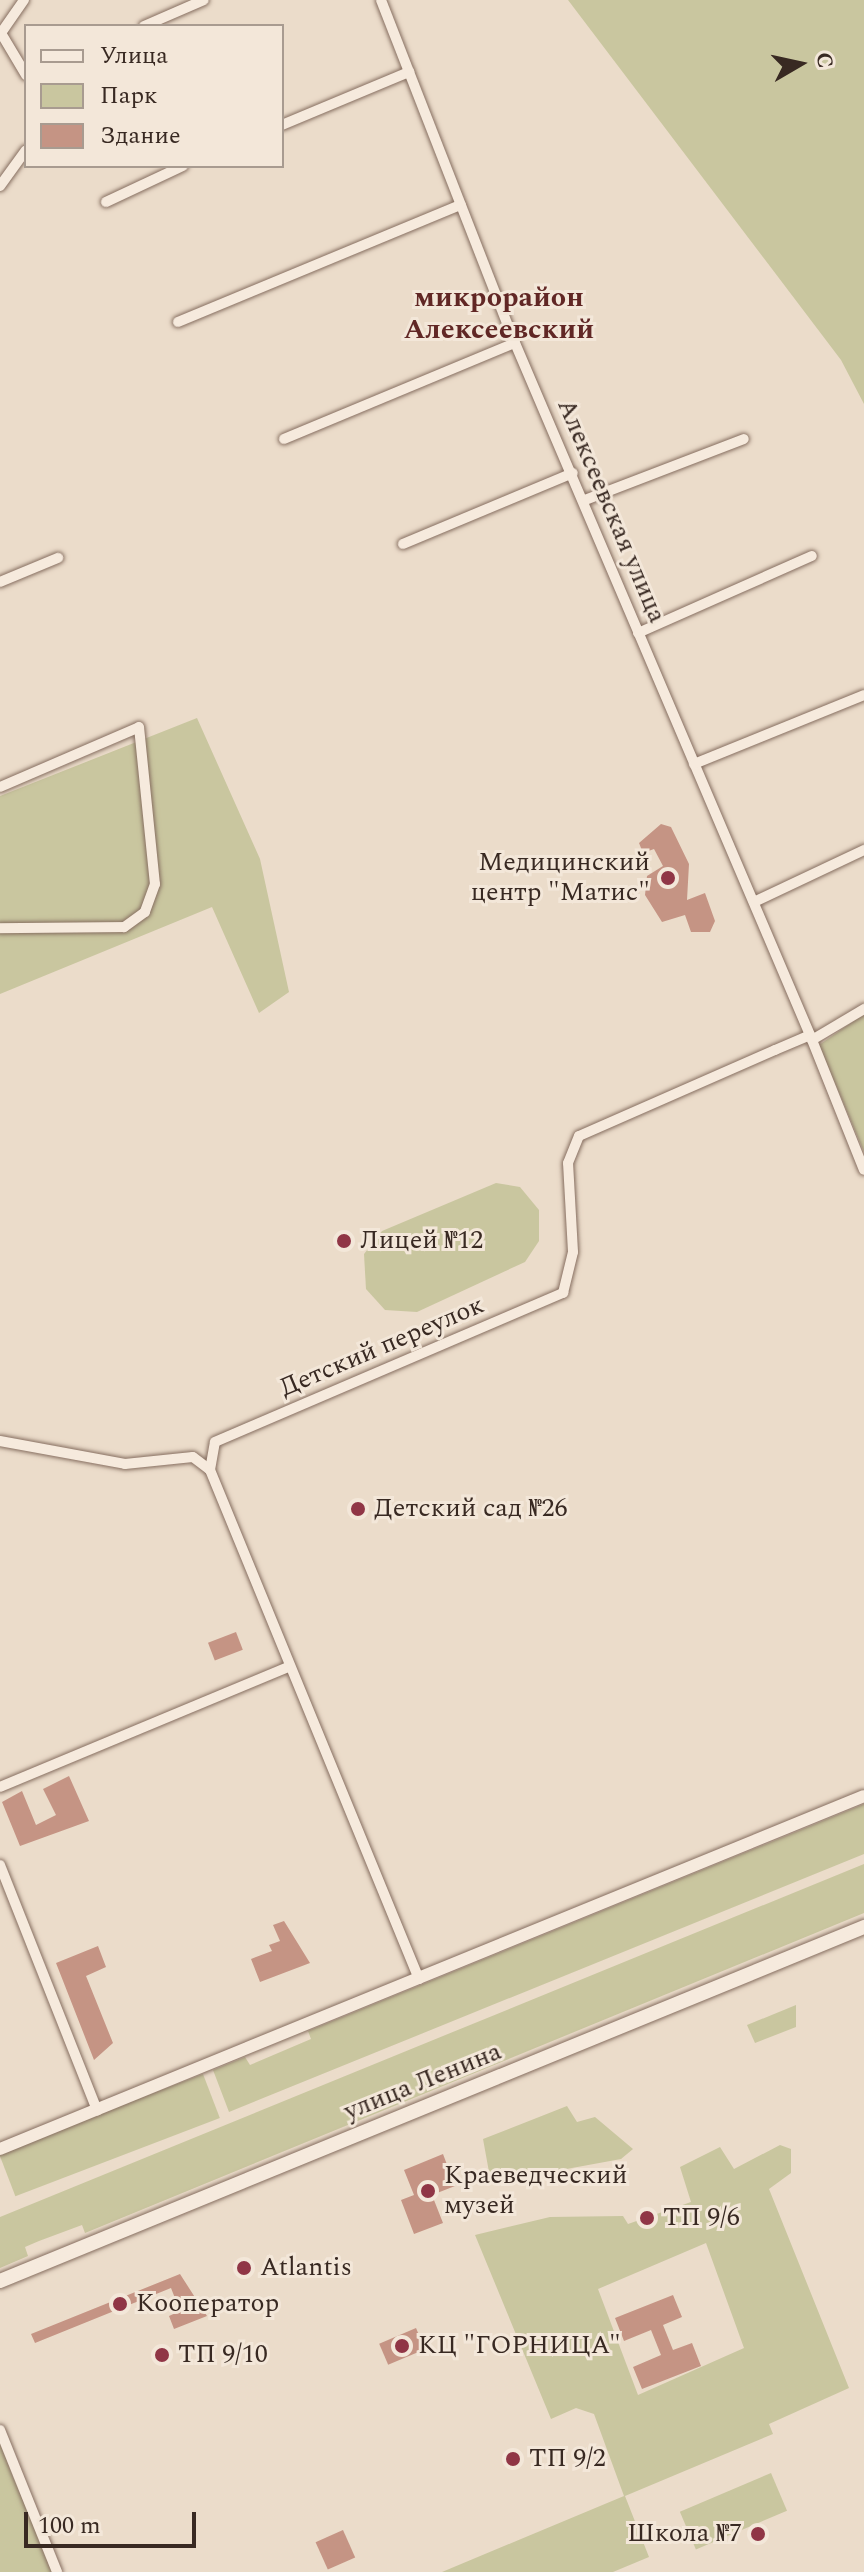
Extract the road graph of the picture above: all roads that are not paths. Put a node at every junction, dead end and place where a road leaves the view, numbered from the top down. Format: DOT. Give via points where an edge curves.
graph roads {
  1 [pos="24,0"];
  2 [pos="204,0"];
  3 [pos="381,0"];
  4 [pos="149,24"];
  5 [pos="24,72"];
  6 [pos="409,72"];
  7 [pos="284,124"];
  8 [pos="24,153"];
  9 [pos="179,168"];
  10 [pos="0,186"];
  11 [pos="106,202"];
  12 [pos="461,205"];
  13 [pos="178,322"];
  14 [pos="515,343"];
  15 [pos="284,439"];
  16 [pos="744,439"];
  17 [pos="573,473"];
  18 [pos="585,500"];
  19 [pos="403,544"];
  20 [pos="812,556"];
  21 [pos="58,558"];
  22 [pos="0,582"];
  23 [pos="638,633"];
  24 [pos="864,695"];
  25 [pos="694,764"];
  26 [pos="0,787"];
  27 [pos="864,850"];
  28 [pos="754,902"];
  29 [pos="0,928"];
  30 [pos="864,1009"];
  31 [pos="811,1038"];
  32 [pos="863,1165"];
  33 [pos="0,1441"];
  34 [pos="210,1470"];
  35 [pos="290,1666"];
  36 [pos="0,1787"];
  37 [pos="864,1796"];
  38 [pos="0,1865"];
  39 [pos="864,1927"];
  40 [pos="419,1979"];
  41 [pos="97,2110"];
  42 [pos="0,2149"];
  43 [pos="0,2281"];
  44 [pos="0,2430"];
  45 [pos="57,2572"];
  1 -- 5 [label="street" via="1,33"];
  2 -- 4 [label="street"];
  3 -- 6 [label="street, Алексеевская улица"];
  6 -- 7 [label="street"];
  6 -- 12 [label="street, Алексеевская улица"];
  8 -- 10 [label="street"];
  9 -- 11 [label="street"];
  12 -- 13 [label="street"];
  12 -- 14 [label="street, Алексеевская улица"];
  14 -- 15 [label="street"];
  14 -- 17 [label="street, Алексеевская улица"];
  16 -- 18 [label="street"];
  17 -- 18 [label="street, Алексеевская улица"];
  17 -- 19 [label="street"];
  18 -- 23 [label="street, Алексеевская улица"];
  20 -- 23 [label="street"];
  21 -- 22 [label="street"];
  23 -- 25 [label="street, Алексеевская улица"];
  24 -- 25 [label="street"];
  25 -- 28 [label="street, Алексеевская улица"];
  26 -- 29 [label="street" via="139,727 155,884 145,912 124,927"];
  27 -- 28 [label="street"];
  28 -- 31 [label="street, Алексеевская улица"];
  30 -- 31 [label="street"];
  31 -- 32 [label="street"];
  31 -- 34 [label="street, Детский переулок" via="579,1136 568,1163 573,1252 563,1293 215,1442"];
  33 -- 34 [label="street" via="125,1464 193,1457"];
  34 -- 35 [label="street"];
  35 -- 36 [label="street"];
  35 -- 40 [label="street"];
  37 -- 40 [label="street"];
  38 -- 41 [label="street"];
  39 -- 43 [label="main road, улица Ленина"];
  40 -- 41 [label="street"];
  41 -- 42 [label="street"];
  44 -- 45 [label="street"];
}
